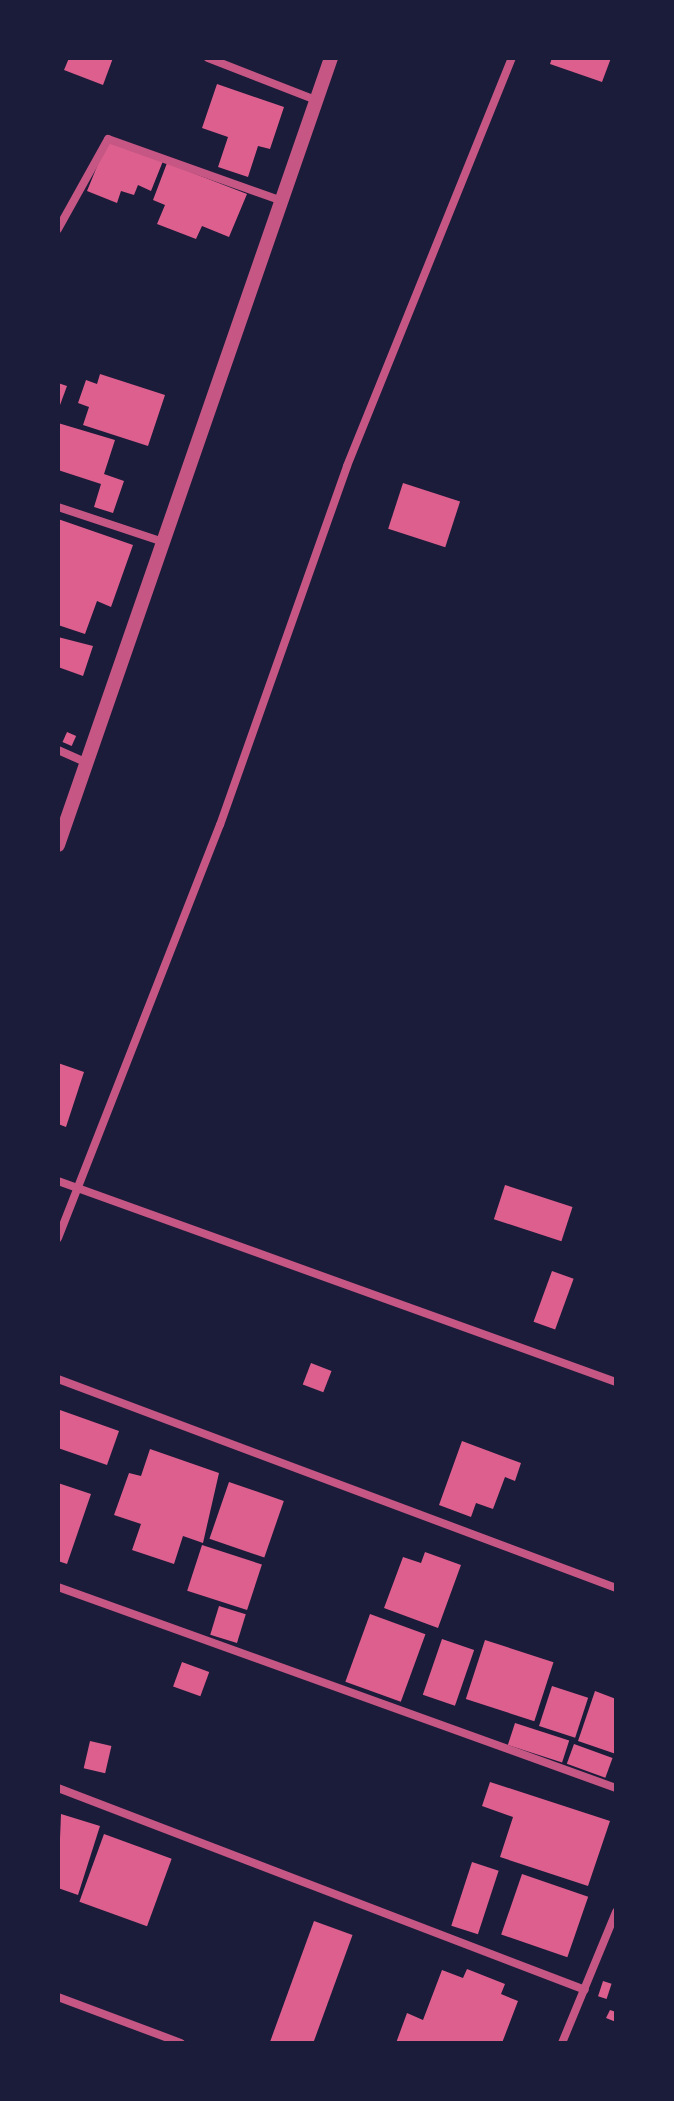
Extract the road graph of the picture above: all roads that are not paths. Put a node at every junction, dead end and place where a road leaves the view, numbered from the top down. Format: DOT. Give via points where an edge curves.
graph roads {
  1 [pos="208,58"];
  2 [pos="331,58"];
  3 [pos="512,58"];
  4 [pos="316,100"];
  5 [pos="282,201"];
  6 [pos="58,229"];
  7 [pos="58,507"];
  8 [pos="163,542"];
  9 [pos="58,750"];
  10 [pos="87,763"];
  11 [pos="58,845"];
  12 [pos="58,1181"];
  13 [pos="75,1187"];
  14 [pos="58,1238"];
  15 [pos="58,1379"];
  16 [pos="616,1382"];
  17 [pos="58,1587"];
  18 [pos="616,1588"];
  19 [pos="58,1788"];
  20 [pos="616,1788"];
  21 [pos="616,1912"];
  22 [pos="585,1990"];
  23 [pos="58,1997"];
  24 [pos="181,2043"];
  25 [pos="562,2043"];
  1 -- 4 [label="street"];
  2 -- 4 [label="street"];
  3 -- 13 [label="street" via="347,466 220,825"];
  4 -- 5 [label="street"];
  5 -- 6 [label="street" via="108,139"];
  5 -- 8 [label="street"];
  7 -- 8 [label="street"];
  8 -- 10 [label="street"];
  9 -- 10 [label="street"];
  10 -- 11 [label="street"];
  12 -- 13 [label="street"];
  13 -- 14 [label="street"];
  13 -- 16 [label="street"];
  15 -- 18 [label="street"];
  17 -- 20 [label="street"];
  19 -- 22 [label="street"];
  21 -- 22 [label="street"];
  22 -- 25 [label="street"];
  23 -- 24 [label="street"];
}
